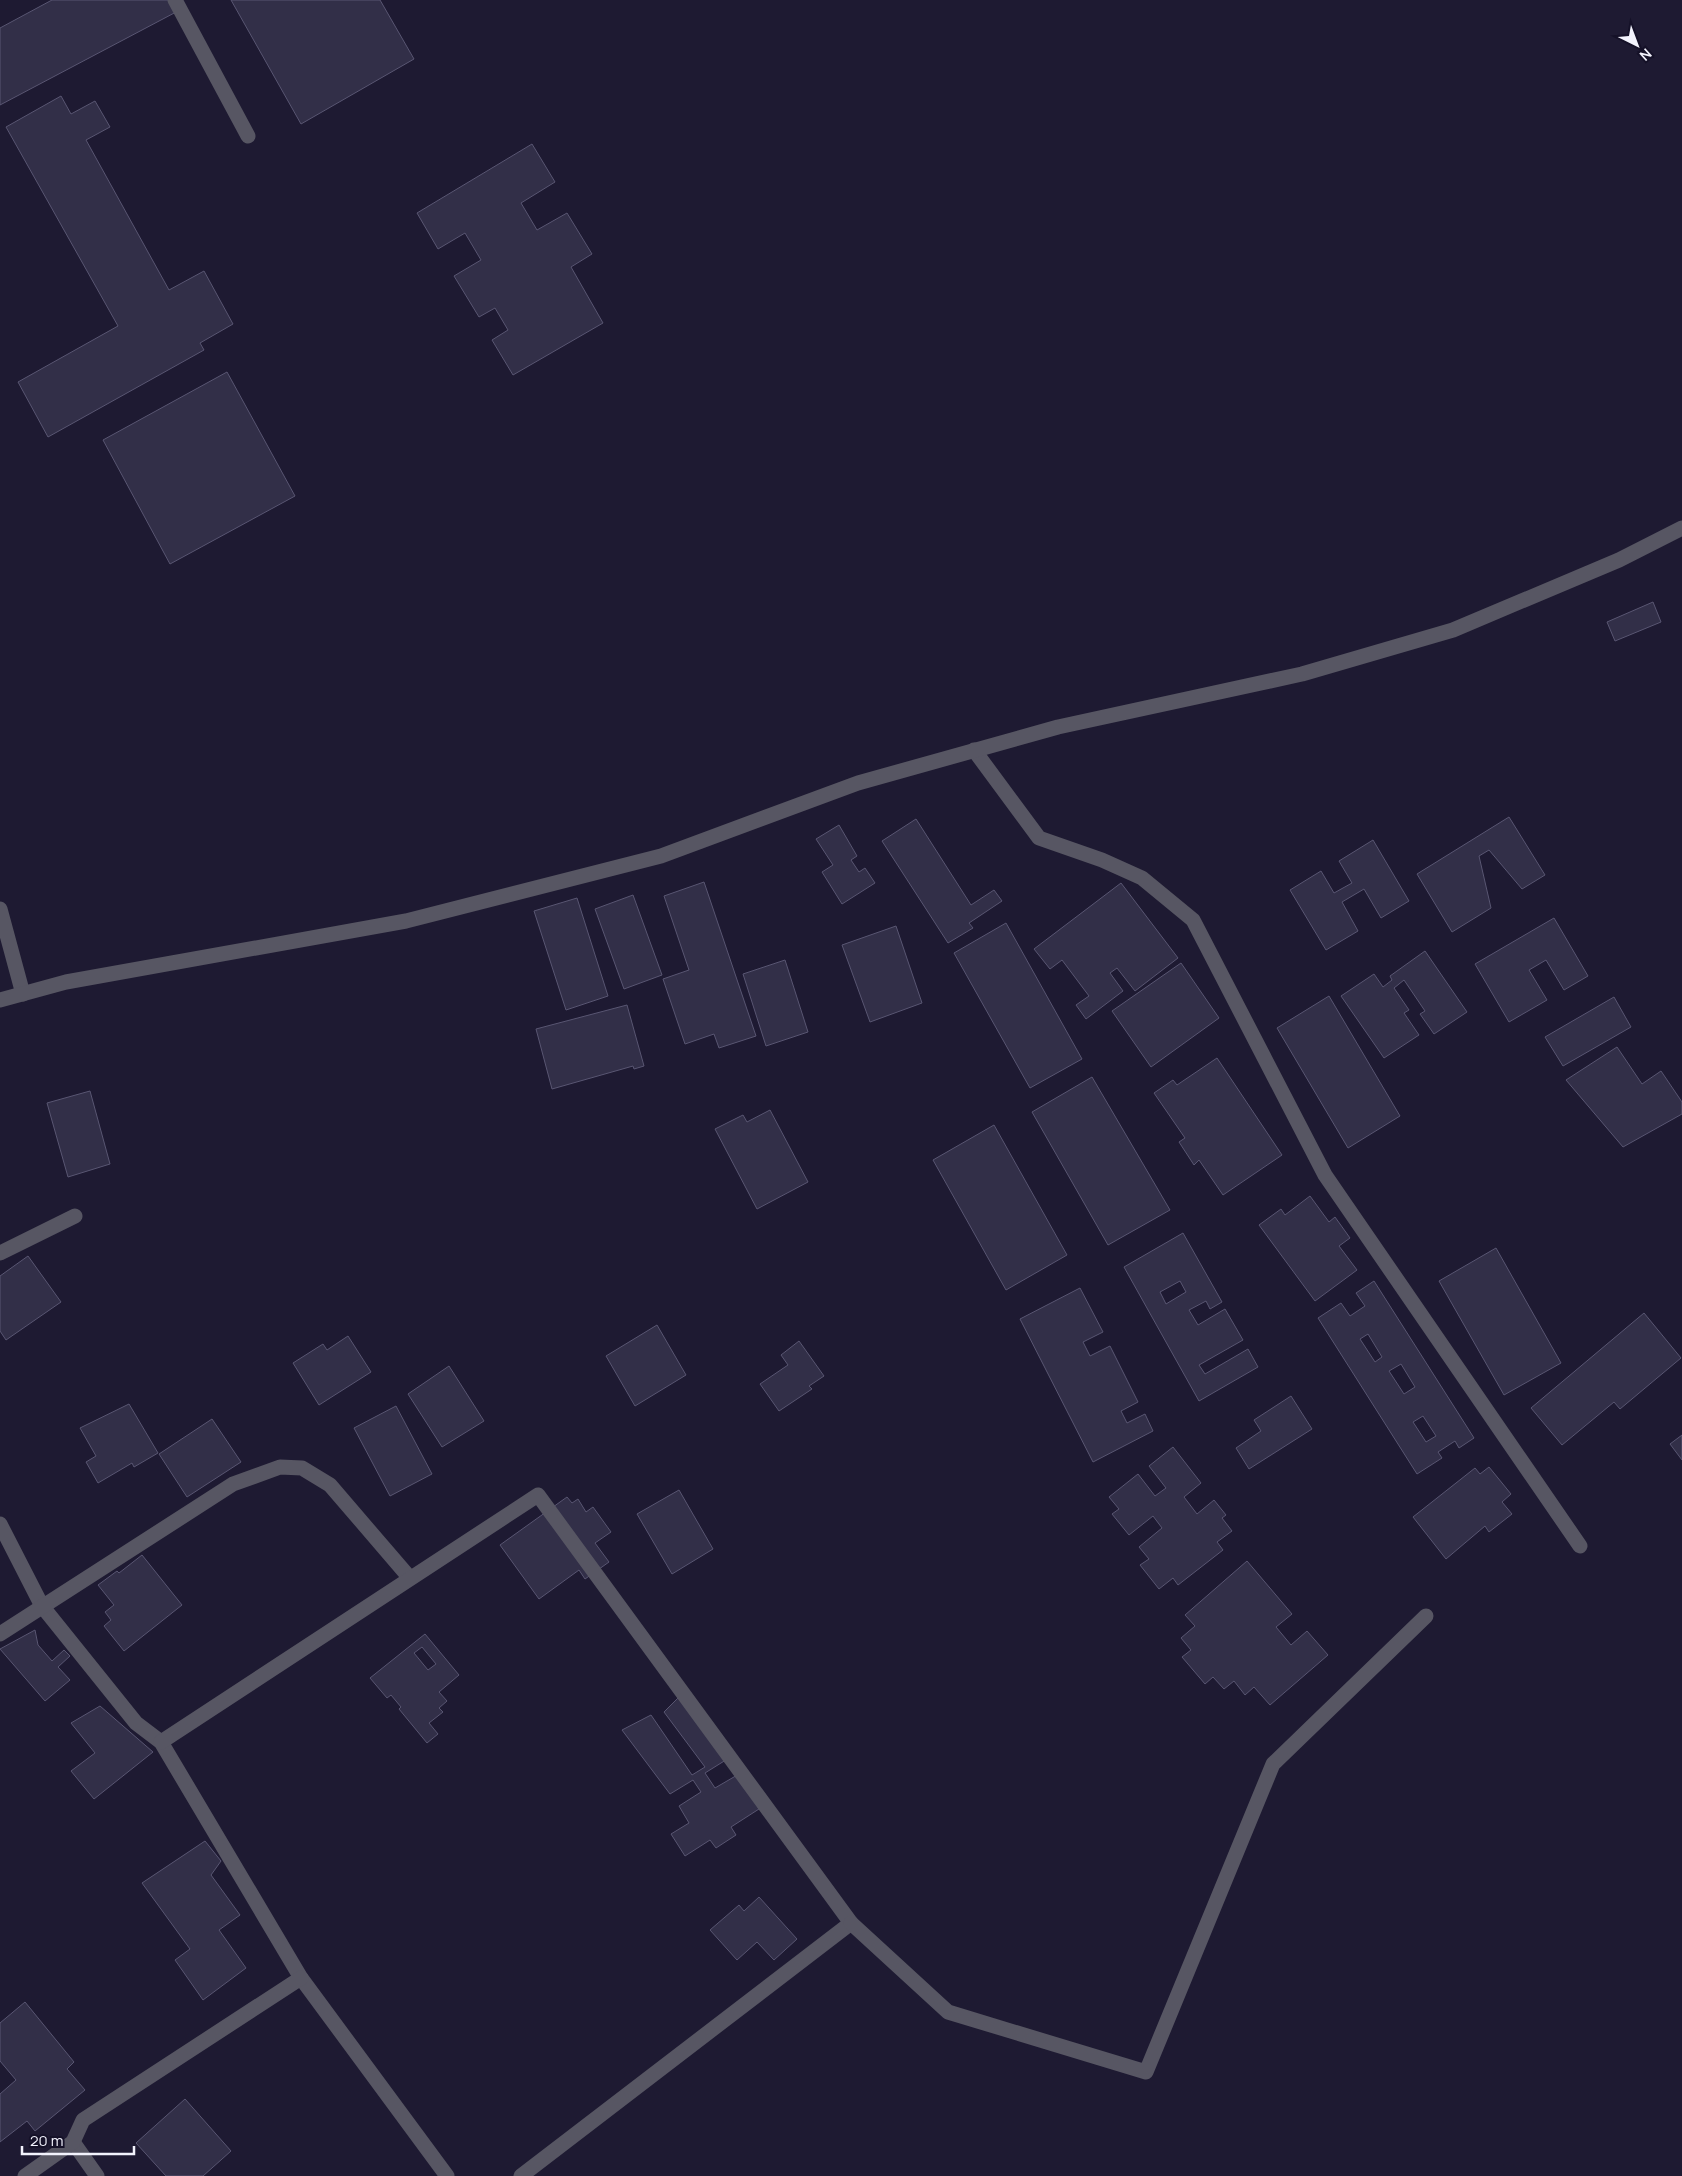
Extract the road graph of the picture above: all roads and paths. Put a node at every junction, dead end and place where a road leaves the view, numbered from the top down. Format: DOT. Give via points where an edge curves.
graph roads {
  1 [pos="175,0"];
  2 [pos="248,136"];
  3 [pos="1682,528"];
  4 [pos="974,750"];
  5 [pos="0,909"];
  6 [pos="23,994"];
  7 [pos="0,1000"];
  8 [pos="75,1216"];
  9 [pos="0,1253"];
  10 [pos="0,1524"];
  11 [pos="1580,1546"];
  12 [pos="409,1577"];
  13 [pos="42,1606"];
  14 [pos="1426,1616"];
  15 [pos="0,1634"];
  16 [pos="161,1742"];
  17 [pos="851,1923"];
  18 [pos="301,1978"];
  19 [pos="73,2142"];
  20 [pos="25,2176"];
  21 [pos="97,2176"];
  22 [pos="447,2176"];
  23 [pos="521,2176"];
  1 -- 2 [label="street"];
  3 -- 4 [label="street" via="1620,560 1453,630 1302,674 1058,727"];
  4 -- 6 [label="street" via="858,783 661,856 444,912 378,927 66,982"];
  4 -- 11 [label="street" via="1039,838 1142,878 1193,920 1325,1175"];
  5 -- 6 [label="street"];
  6 -- 7 [label="street"];
  8 -- 9 [label="street"];
  10 -- 13 [label="street"];
  12 -- 13 [label="street" via="330,1485 302,1468 280,1467 233,1484"];
  12 -- 16 [label="street"];
  12 -- 17 [label="street" via="538,1495"];
  13 -- 15 [label="street"];
  13 -- 16 [label="street" via="136,1723"];
  14 -- 17 [label="street" via="1273,1764 1146,2072 948,2012"];
  16 -- 18 [label="street"];
  17 -- 23 [label="street"];
  18 -- 19 [label="street" via="83,2120"];
  18 -- 22 [label="street"];
  19 -- 20 [label="street"];
  19 -- 21 [label="street"];
}
